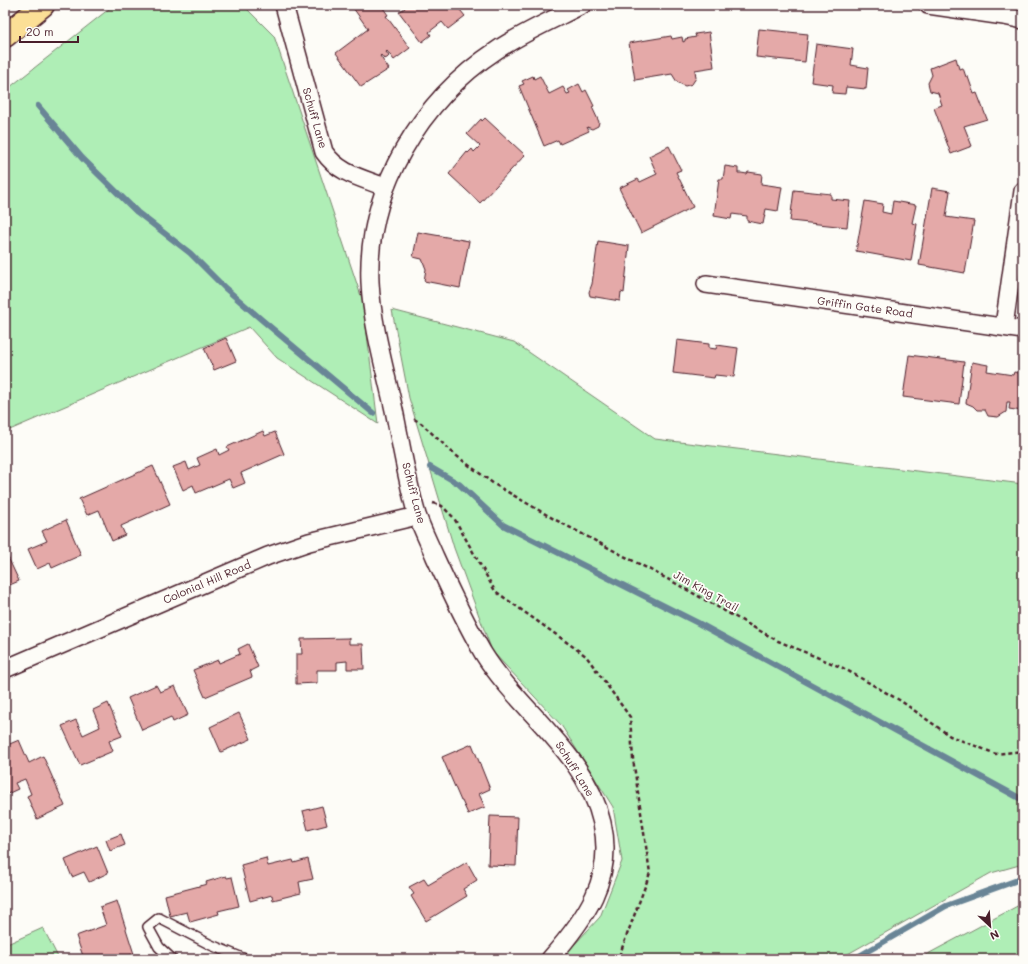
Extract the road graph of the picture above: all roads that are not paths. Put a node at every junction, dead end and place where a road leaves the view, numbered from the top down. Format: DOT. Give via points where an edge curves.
graph roads {
  1 [pos="43,5"];
  2 [pos="284,5"];
  3 [pos="582,5"];
  4 [pos="928,5"];
  5 [pos="1023,20"];
  6 [pos="5,36"];
  7 [pos="385,187"];
  8 [pos="1023,191"];
  9 [pos="706,284"];
  10 [pos="1004,326"];
  11 [pos="1023,330"];
  12 [pos="416,509"];
  13 [pos="5,669"];
  14 [pos="172,959"];
  15 [pos="245,959"];
  16 [pos="550,959"];
  1 -- 6 [label="highway"];
  2 -- 7 [label="street, Schuff Lane" via="324,152 338,168"];
  3 -- 7 [label="street" via="519,36 471,68 425,115"];
  4 -- 5 [label="street"];
  7 -- 12 [label="street, Schuff Lane" via="370,256 370,283 380,350"];
  8 -- 10 [label="street"];
  9 -- 10 [label="street, Griffin Gate Road"];
  10 -- 11 [label="street, Griffin Gate Road"];
  12 -- 13 [label="street, Colonial Hill Road" via="268,556"];
  12 -- 16 [label="street, Schuff Lane" via="450,591 486,657 503,680 556,739 588,786 598,806 605,841 602,876 597,894 588,910"];
  14 -- 15 [label="lane" via="159,947 148,927 159,918"];
}
